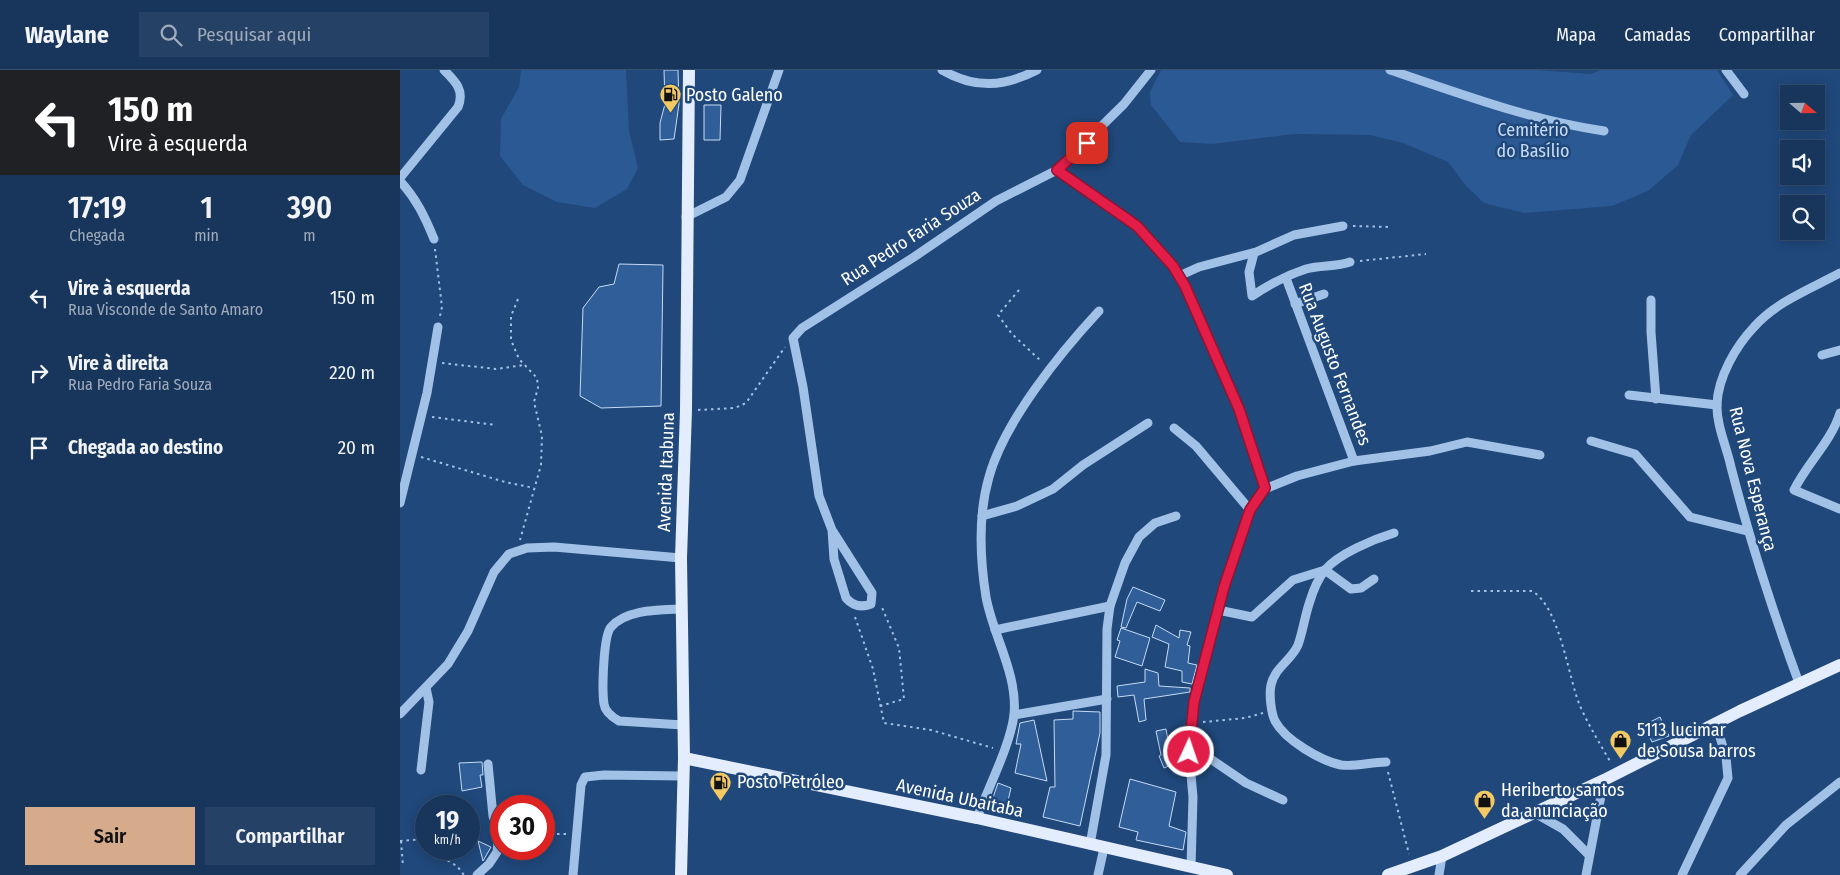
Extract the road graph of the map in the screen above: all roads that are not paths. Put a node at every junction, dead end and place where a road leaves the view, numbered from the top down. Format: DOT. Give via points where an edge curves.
graph roads {
  1 [pos="444,70"];
  2 [pos="689,70"];
  3 [pos="779,70"];
  4 [pos="942,70"];
  5 [pos="1038,70"];
  6 [pos="1151,70"];
  7 [pos="1390,70"];
  8 [pos="1726,70"];
  9 [pos="1744,94"];
  10 [pos="1604,131"];
  11 [pos="1057,170"];
  12 [pos="400,180"];
  13 [pos="686,217"];
  14 [pos="1343,226"];
  15 [pos="434,239"];
  16 [pos="1254,252"];
  17 [pos="1350,262"];
  18 [pos="1840,273"];
  19 [pos="1179,276"];
  20 [pos="1286,278"];
  21 [pos="1324,294"];
  22 [pos="1652,300"];
  23 [pos="1295,304"];
  24 [pos="1099,311"];
  25 [pos="438,326"];
  26 [pos="1840,350"];
  27 [pos="1822,355"];
  28 [pos="1629,395"];
  29 [pos="1656,399"];
  30 [pos="1717,405"];
  31 [pos="1839,418"];
  32 [pos="1148,423"];
  33 [pos="1174,428"];
  34 [pos="1591,441"];
  35 [pos="1540,455"];
  36 [pos="1354,461"];
  37 [pos="1265,488"];
  38 [pos="400,502"];
  39 [pos="1840,509"];
  40 [pos="1250,510"];
  41 [pos="982,516"];
  42 [pos="1176,516"];
  43 [pos="832,530"];
  44 [pos="1747,531"];
  45 [pos="1394,533"];
  46 [pos="681,558"];
  47 [pos="1325,570"];
  48 [pos="1374,579"];
  49 [pos="1110,606"];
  50 [pos="681,609"];
  51 [pos="1218,610"];
  52 [pos="996,630"];
  53 [pos="1840,665"];
  54 [pos="1799,683"];
  55 [pos="426,688"];
  56 [pos="1107,699"];
  57 [pos="400,714"];
  58 [pos="1014,715"];
  59 [pos="1716,724"];
  60 [pos="683,725"];
  61 [pos="1190,745"];
  62 [pos="684,758"];
  63 [pos="1386,762"];
  64 [pos="488,764"];
  65 [pos="421,770"];
  66 [pos="683,776"];
  67 [pos="1604,780"];
  68 [pos="1840,782"];
  69 [pos="1283,800"];
  70 [pos="1532,812"];
  71 [pos="977,818"];
  72 [pos="1090,844"];
  73 [pos="1104,848"];
  74 [pos="1588,854"];
  75 [pos="1442,856"];
  76 [pos="1191,867"];
  77 [pos="1406,870"];
  78 [pos="477,875"];
  79 [pos="573,875"];
  80 [pos="681,875"];
  81 [pos="1098,875"];
  82 [pos="1228,875"];
  83 [pos="1388,875"];
  84 [pos="1438,875"];
  85 [pos="1586,875"];
  86 [pos="1682,875"];
  87 [pos="1740,875"];
  1 -- 12 [label="street" via="461,92 458,107"];
  2 -- 13 [label="main road, Avenida Itabuna"];
  3 -- 13 [label="street" via="740,180 726,197"];
  4 -- 5 [label="street" via="969,82 987,83 1018,80"];
  6 -- 11 [label="street, Rua Pedro Faria Souza" via="1124,104"];
  7 -- 10 [label="street" via="1524,115"];
  8 -- 9 [label="street"];
  11 -- 19 [label="street" via="1137,226"];
  11 -- 43 [label="street, Rua Pedro Faria Souza" via="980,212 802,328 793,338 819,496"];
  12 -- 15 [label="street" via="424,214"];
  13 -- 46 [label="main road, Avenida Itabuna" via="686,410"];
  14 -- 16 [label="street" via="1294,235"];
  16 -- 19 [label="street"];
  16 -- 20 [label="street" via="1249,272 1252,296"];
  17 -- 20 [label="street" via="1306,270"];
  18 -- 30 [label="street, Rua Nova Esperança" via="1775,307 1754,326 1742,340 1722,380"];
  19 -- 37 [label="street" via="1239,409"];
  20 -- 23 [label="street, Rua Augusto Fernandes"];
  21 -- 23 [label="street"];
  22 -- 29 [label="street" via="1650,332"];
  23 -- 36 [label="street, Rua Augusto Fernandes"];
  24 -- 41 [label="street" via="1050,370 1010,431 989,475"];
  25 -- 38 [label="street" via="422,416"];
  26 -- 27 [label="street"];
  28 -- 29 [label="street"];
  29 -- 30 [label="street"];
  30 -- 44 [label="street, Rua Nova Esperança"];
  31 -- 39 [label="street" via="1794,490"];
  32 -- 41 [label="street" via="1083,465 1053,489 1017,506"];
  33 -- 40 [label="street" via="1196,446"];
  34 -- 44 [label="street" via="1635,454 1690,517"];
  35 -- 36 [label="street" via="1467,442"];
  36 -- 37 [label="street"];
  37 -- 40 [label="street"];
  40 -- 51 [label="street"];
  41 -- 52 [label="street" via="986,599"];
  42 -- 49 [label="street" via="1154,523 1139,537 1125,563"];
  43 -- 43 [label="street" via="834,559 846,598 850,603 871,604 872,593"];
  44 -- 54 [label="street, Rua Nova Esperança"];
  45 -- 47 [label="street" via="1338,559"];
  46 -- 50 [label="main road, Avenida Itabuna"];
  46 -- 55 [label="street" via="554,547 518,550 501,560 463,640 448,664"];
  47 -- 48 [label="street" via="1351,589 1361,588"];
  47 -- 51 [label="street" via="1293,580 1252,617"];
  47 -- 63 [label="street" via="1310,601 1297,646 1274,675 1270,687 1272,711 1276,722 1298,744 1328,761 1356,766"];
  49 -- 52 [label="street"];
  49 -- 56 [label="street"];
  50 -- 60 [label="main road, Avenida Itabuna"];
  50 -- 60 [label="street" via="633,614 610,628 606,639 604,705 619,721"];
  51 -- 61 [label="street" via="1199,678"];
  52 -- 58 [label="street" via="1011,682"];
  53 -- 54 [label="main road"];
  54 -- 59 [label="main road"];
  55 -- 57 [label="street"];
  55 -- 65 [label="street" via="429,702"];
  56 -- 58 [label="street"];
  56 -- 72 [label="street" via="1106,754"];
  58 -- 71 [label="street"];
  59 -- 67 [label="main road"];
  59 -- 86 [label="street" via="1726,757 1728,778"];
  60 -- 62 [label="main road, Avenida Itabuna"];
  61 -- 69 [label="street" via="1246,783"];
  61 -- 76 [label="street" via="1193,796"];
  62 -- 66 [label="main road, Avenida Itabuna"];
  62 -- 71 [label="main road, Avenida Ubaitaba"];
  64 -- 78 [label="street" via="493,816 499,835 497,852"];
  66 -- 79 [label="street" via="586,777 581,785"];
  66 -- 80 [label="main road, Avenida Itabuna"];
  67 -- 70 [label="main road"];
  67 -- 74 [label="street"];
  68 -- 87 [label="street" via="1786,825"];
  70 -- 74 [label="street" via="1563,829"];
  70 -- 75 [label="main road"];
  71 -- 72 [label="main road, Avenida Ubaitaba"];
  72 -- 73 [label="main road, Avenida Ubaitaba"];
  73 -- 76 [label="main road, Avenida Ubaitaba"];
  73 -- 81 [label="street"];
  74 -- 85 [label="street"];
  75 -- 77 [label="main road"];
  75 -- 84 [label="street"];
  76 -- 82 [label="main road, Avenida Ubaitaba"];
  77 -- 83 [label="main road"];
}
